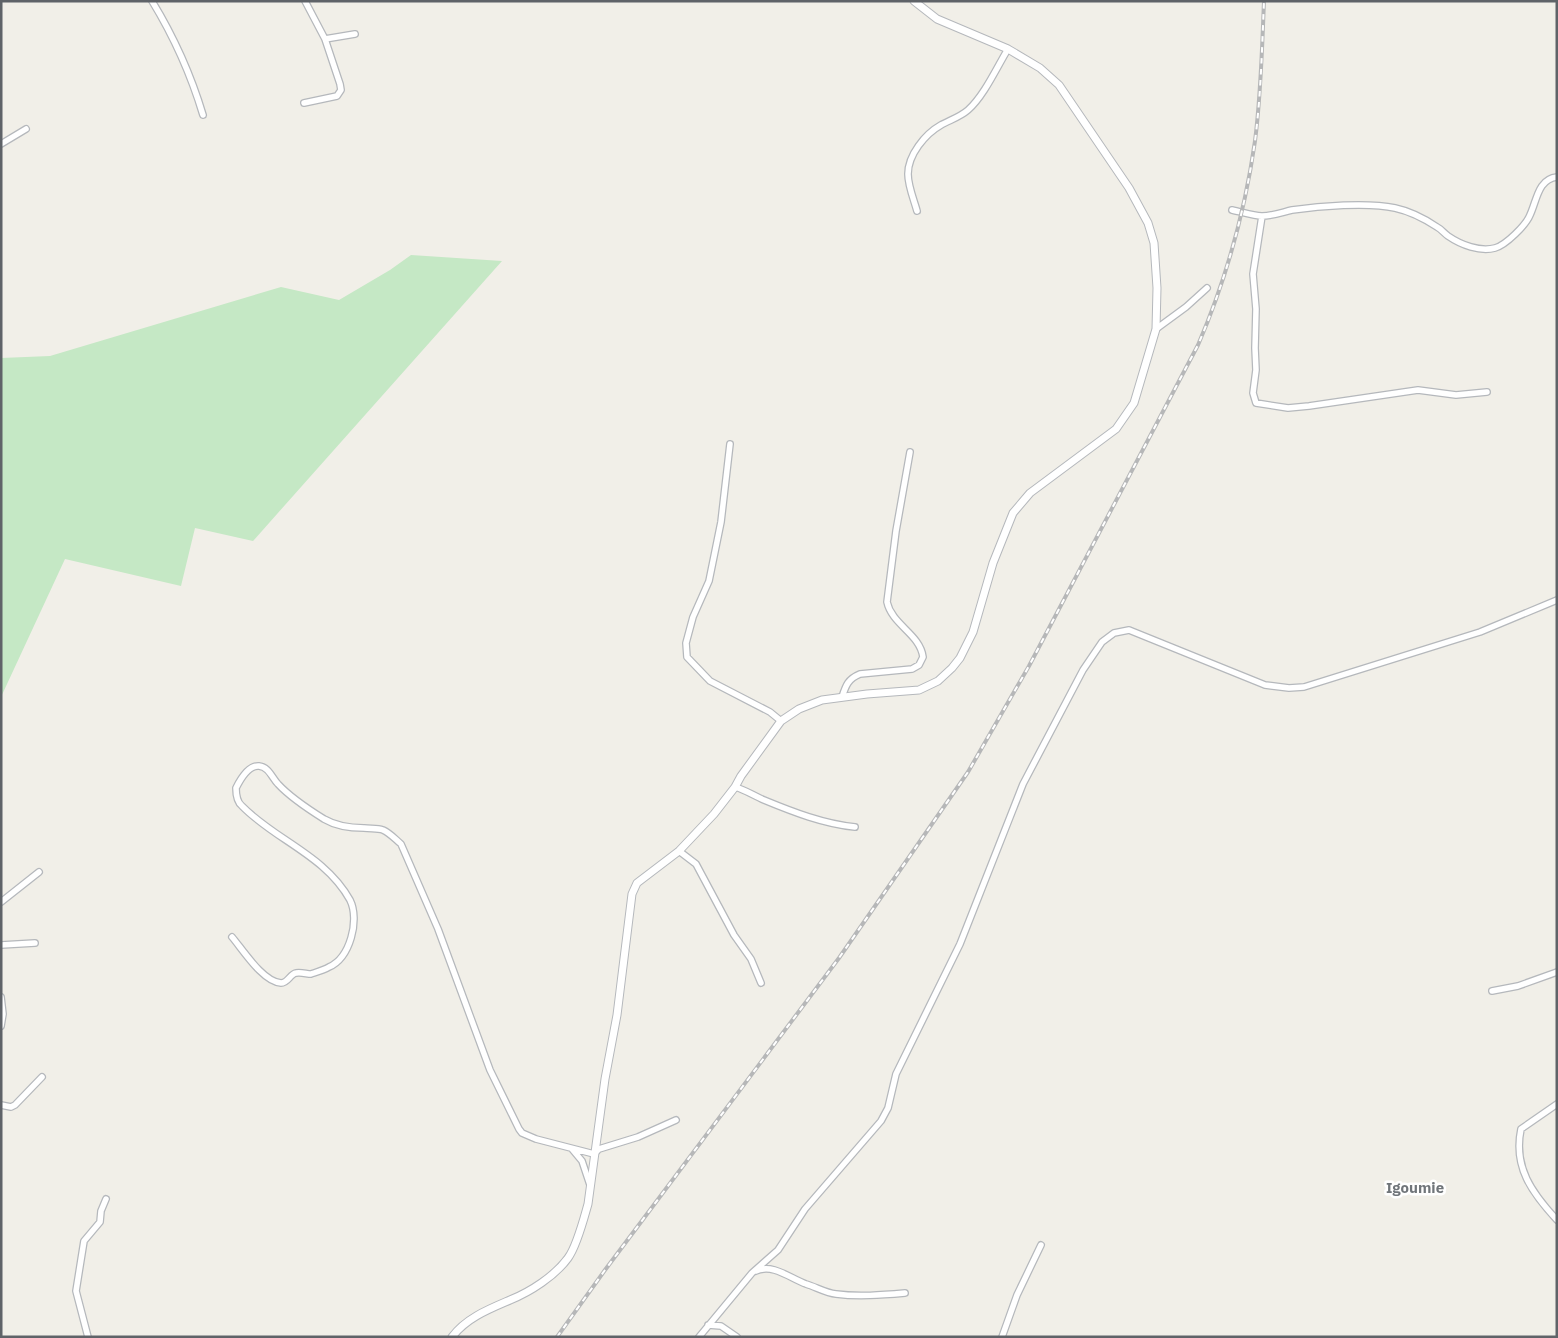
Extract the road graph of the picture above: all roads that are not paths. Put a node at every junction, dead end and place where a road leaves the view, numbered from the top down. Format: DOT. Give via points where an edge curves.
graph roads {
  1 [pos="152,1"];
  2 [pos="305,1"];
  3 [pos="914,1"];
  4 [pos="355,34"];
  5 [pos="325,39"];
  6 [pos="1008,49"];
  7 [pos="304,103"];
  8 [pos="203,115"];
  9 [pos="26,129"];
  10 [pos="1,144"];
  11 [pos="1557,177"];
  12 [pos="1232,210"];
  13 [pos="918,211"];
  14 [pos="1262,216"];
  15 [pos="1207,288"];
  16 [pos="1156,329"];
  17 [pos="1487,392"];
  18 [pos="730,444"];
  19 [pos="910,452"];
  20 [pos="1557,600"];
  21 [pos="842,697"];
  22 [pos="781,721"];
  23 [pos="735,787"];
  24 [pos="855,827"];
  25 [pos="679,851"];
  26 [pos="39,872"];
  27 [pos="1,902"];
  28 [pos="232,937"];
  29 [pos="35,943"];
  30 [pos="1,945"];
  31 [pos="1557,972"];
  32 [pos="761,983"];
  33 [pos="1492,990"];
  34 [pos="1,997"];
  35 [pos="1,1026"];
  36 [pos="42,1078"];
  37 [pos="1557,1104"];
  38 [pos="1,1105"];
  39 [pos="676,1120"];
  40 [pos="572,1149"];
  41 [pos="594,1154"];
  42 [pos="590,1186"];
  43 [pos="106,1199"];
  44 [pos="1557,1220"];
  45 [pos="1041,1246"];
  46 [pos="752,1274"];
  47 [pos="905,1293"];
  48 [pos="708,1325"];
  49 [pos="88,1337"];
  50 [pos="452,1337"];
  51 [pos="699,1337"];
  52 [pos="737,1337"];
  53 [pos="1002,1337"];
  1 -- 8 [label="street" via="187,67"];
  2 -- 5 [label="street"];
  3 -- 6 [label="street" via="938,19"];
  4 -- 5 [label="street"];
  5 -- 7 [label="street" via="341,90 337,96"];
  6 -- 13 [label="street" via="973,104 931,132 914,154 908,176"];
  6 -- 16 [label="street" via="1040,68 1059,85 1145,216 1154,243"];
  9 -- 10 [label="street"];
  11 -- 14 [label="street" via="1547,179 1523,226 1497,248 1470,247 1408,212 1372,205 1293,210"];
  12 -- 14 [label="street"];
  14 -- 17 [label="street" via="1252,274 1256,309 1253,394 1256,404 1288,408 1418,390 1456,395"];
  15 -- 16 [label="street"];
  16 -- 21 [label="street" via="1134,403 1121,422 1109,435 1030,494 1014,513 993,563 974,632 952,668 919,690"];
  18 -- 22 [label="street" via="721,522 709,581 686,643 687,657 710,681"];
  19 -- 21 [label="street" via="887,602 892,616 919,644 923,657 912,669 852,677"];
  20 -- 46 [label="street" via="1480,632 1304,687 1265,685 1129,630 1114,633 1102,642 1083,670 1022,784 960,944 896,1074 888,1108 881,1121 805,1209 778,1250"];
  21 -- 22 [label="street" via="799,709"];
  22 -- 23 [label="street"];
  23 -- 24 [label="street" via="810,817"];
  23 -- 25 [label="street"];
  25 -- 32 [label="street" via="696,864"];
  25 -- 41 [label="street" via="637,883 632,894 617,1015"];
  26 -- 27 [label="street"];
  28 -- 40 [label="street" via="256,967 270,979 281,983 297,973 310,974 331,966 342,957 351,936 354,915 340,886 320,865 240,805 236,788 240,780 258,766 269,771 278,784 324,819 351,828 376,828 401,844 438,929 490,1070 520,1129 536,1139"];
  29 -- 30 [label="street"];
  31 -- 33 [label="street" via="1518,986"];
  34 -- 35 [label="street"];
  36 -- 38 [label="street" via="15,1105"];
  37 -- 44 [label="street" via="1521,1129 1518,1141 1528,1184"];
  39 -- 41 [label="street" via="638,1138 599,1149"];
  40 -- 41 [label="street"];
  40 -- 42 [label="street" via="582,1162"];
  41 -- 42 [label="street"];
  42 -- 50 [label="street" via="584,1219 568,1259 543,1282 474,1317"];
  43 -- 49 [label="street" via="100,1222 84,1241 76,1291"];
  45 -- 53 [label="street" via="1017,1295"];
  46 -- 47 [label="street" via="762,1268 788,1274 800,1282 834,1294 873,1296"];
  46 -- 48 [label="street"];
  48 -- 51 [label="street"];
  48 -- 52 [label="street" via="721,1326"];
}
